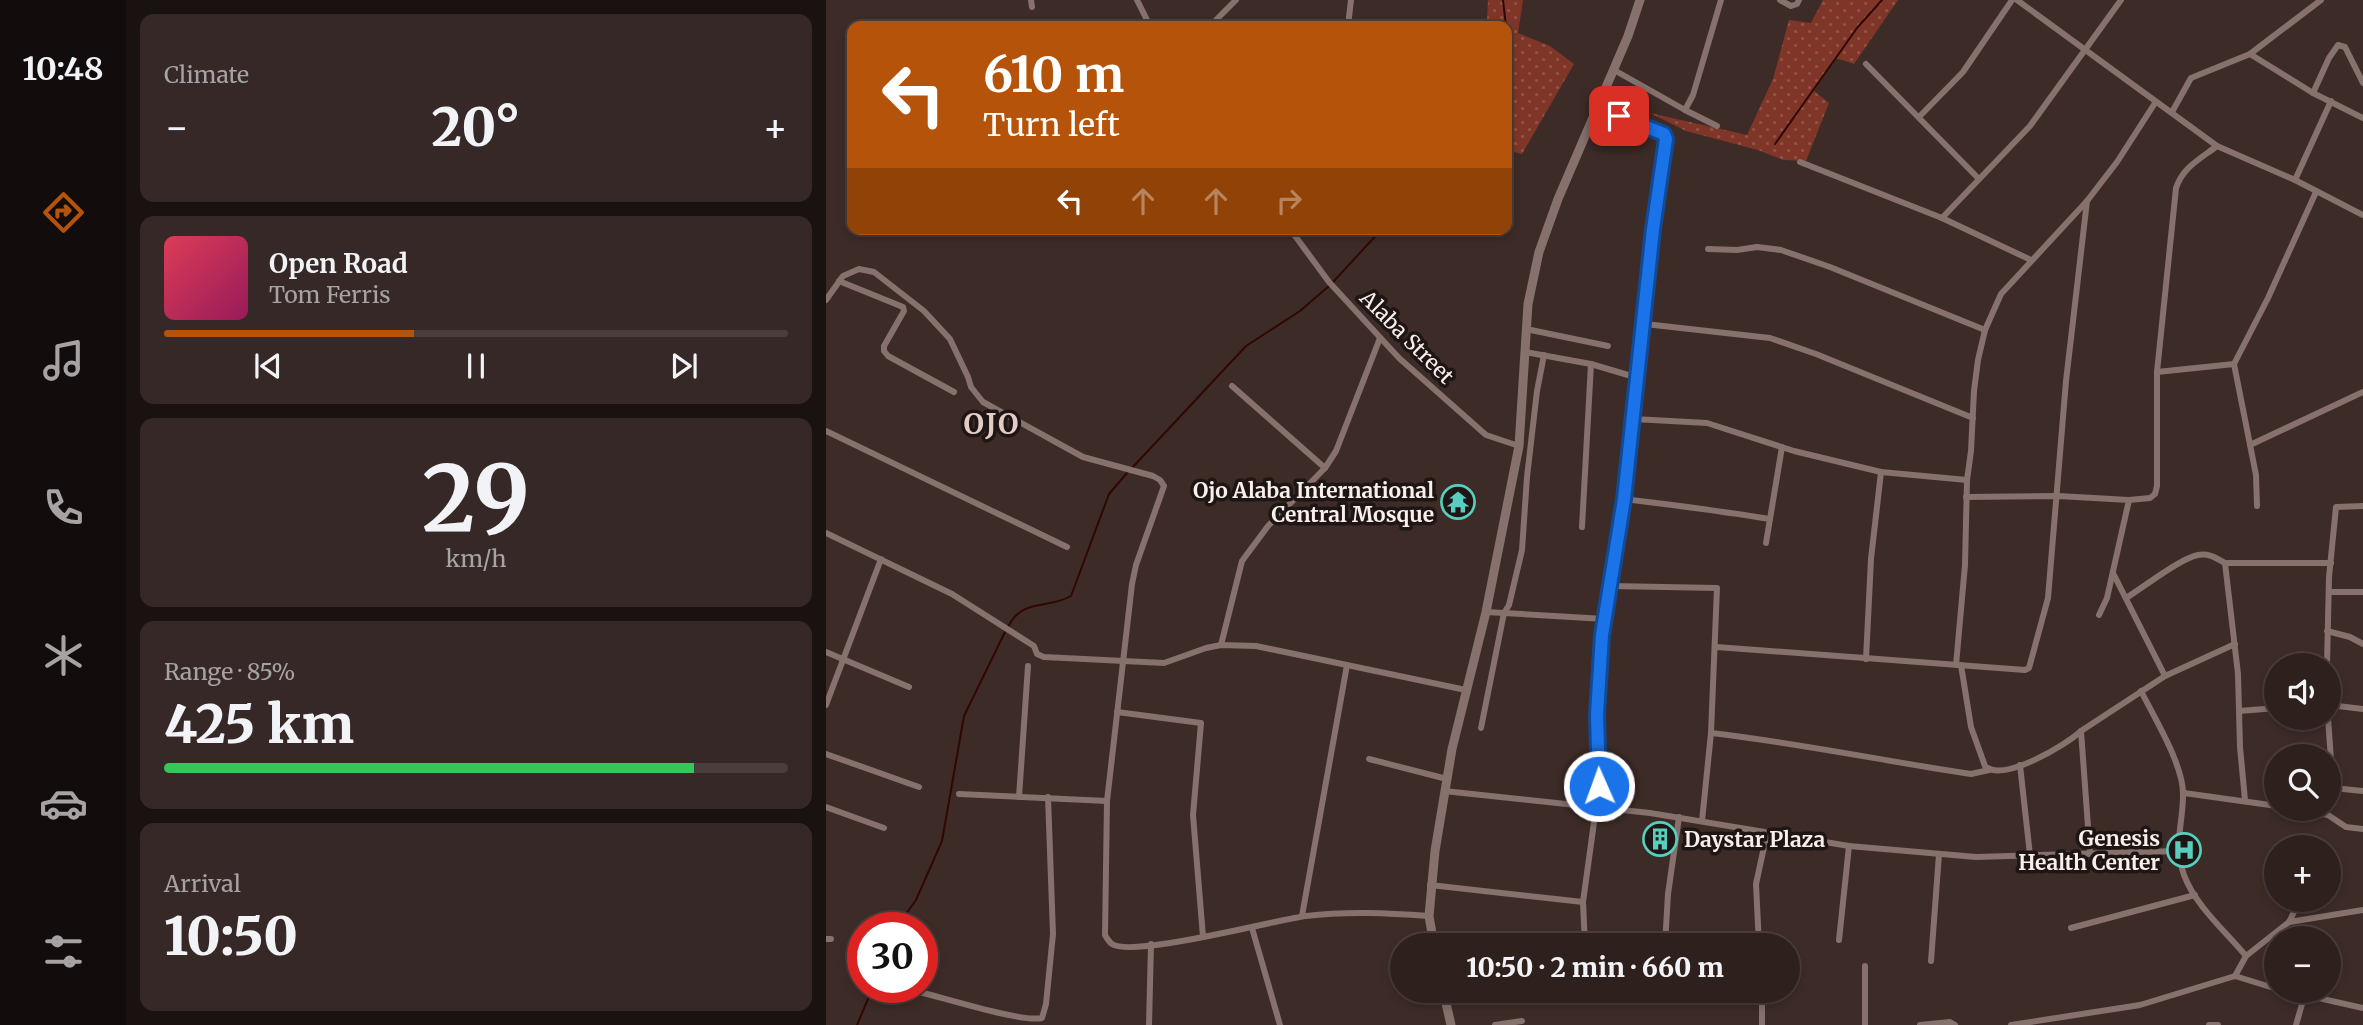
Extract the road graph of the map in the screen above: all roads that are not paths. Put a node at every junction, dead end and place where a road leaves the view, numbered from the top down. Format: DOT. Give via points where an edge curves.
graph roads {
  1 [pos="1138,0"];
  2 [pos="1236,0"];
  3 [pos="1351,0"];
  4 [pos="1640,0"];
  5 [pos="1721,0"];
  6 [pos="1780,0"];
  7 [pos="1799,0"];
  8 [pos="2014,0"];
  9 [pos="2121,0"];
  10 [pos="2321,0"];
  11 [pos="1148,21"];
  12 [pos="1216,21"];
  13 [pos="1349,21"];
  14 [pos="2084,49"];
  15 [pos="2250,54"];
  16 [pos="1866,64"];
  17 [pos="1613,72"];
  18 [pos="2363,83"];
  19 [pos="2313,93"];
  20 [pos="2331,101"];
  21 [pos="2155,103"];
  22 [pos="1597,106"];
  23 [pos="1685,110"];
  24 [pos="2172,112"];
  25 [pos="1919,117"];
  26 [pos="2363,118"];
  27 [pos="1717,126"];
  28 [pos="2217,146"];
  29 [pos="1800,162"];
  30 [pos="1979,179"];
  31 [pos="2295,180"];
  32 [pos="2316,192"];
  33 [pos="2087,201"];
  34 [pos="2363,215"];
  35 [pos="1942,218"];
  36 [pos="1293,235"];
  37 [pos="1708,249"];
  38 [pos="2031,260"];
  39 [pos="839,281"];
  40 [pos="826,300"];
  41 [pos="1644,324"];
  42 [pos="1526,330"];
  43 [pos="1985,330"];
  44 [pos="1380,338"];
  45 [pos="1608,346"];
  46 [pos="1525,352"];
  47 [pos="1544,355"];
  48 [pos="1591,364"];
  49 [pos="2234,364"];
  50 [pos="2157,372"];
  51 [pos="1638,378"];
  52 [pos="1232,386"];
  53 [pos="954,392"];
  54 [pos="2363,392"];
  55 [pos="1973,418"];
  56 [pos="1634,419"];
  57 [pos="826,431"];
  58 [pos="2250,445"];
  59 [pos="1519,446"];
  60 [pos="1782,447"];
  61 [pos="1325,468"];
  62 [pos="1881,472"];
  63 [pos="1967,480"];
  64 [pos="2058,496"];
  65 [pos="1966,497"];
  66 [pos="1624,499"];
  67 [pos="2129,500"];
  68 [pos="2257,506"];
  69 [pos="2363,506"];
  70 [pos="1770,519"];
  71 [pos="1582,527"];
  72 [pos="826,533"];
  73 [pos="1766,543"];
  74 [pos="1067,547"];
  75 [pos="881,559"];
  76 [pos="2225,563"];
  77 [pos="2331,563"];
  78 [pos="2113,573"];
  79 [pos="1610,586"];
  80 [pos="2329,592"];
  81 [pos="2363,592"];
  82 [pos="2126,598"];
  83 [pos="1486,612"];
  84 [pos="1504,613"];
  85 [pos="2099,615"];
  86 [pos="1605,619"];
  87 [pos="2327,631"];
  88 [pos="2235,644"];
  89 [pos="2363,644"];
  90 [pos="1221,645"];
  91 [pos="1716,646"];
  92 [pos="826,652"];
  93 [pos="2327,653"];
  94 [pos="842,659"];
  95 [pos="1866,659"];
  96 [pos="1124,662"];
  97 [pos="1347,665"];
  98 [pos="1958,665"];
  99 [pos="1028,666"];
  100 [pos="2165,676"];
  101 [pos="909,687"];
  102 [pos="1466,690"];
  103 [pos="2141,691"];
  104 [pos="826,705"];
  105 [pos="2341,706"];
  106 [pos="2264,709"];
  107 [pos="2363,709"];
  108 [pos="2239,711"];
  109 [pos="1117,712"];
  110 [pos="1481,729"];
  111 [pos="2081,731"];
  112 [pos="1711,733"];
  113 [pos="826,754"];
  114 [pos="1369,760"];
  115 [pos="2020,765"];
  116 [pos="1989,770"];
  117 [pos="1447,779"];
  118 [pos="919,787"];
  119 [pos="2341,789"];
  120 [pos="2363,790"];
  121 [pos="1444,791"];
  122 [pos="2184,793"];
  123 [pos="959,794"];
  124 [pos="1019,797"];
  125 [pos="1048,797"];
  126 [pos="2245,800"];
  127 [pos="1107,801"];
  128 [pos="2264,804"];
  129 [pos="826,807"];
  130 [pos="1597,808"];
  131 [pos="1679,817"];
  132 [pos="1702,821"];
  133 [pos="2340,821"];
  134 [pos="884,828"];
  135 [pos="2363,829"];
  136 [pos="1767,833"];
  137 [pos="1849,846"];
  138 [pos="2178,850"];
  139 [pos="1939,854"];
  140 [pos="2090,854"];
  141 [pos="2031,855"];
  142 [pos="1430,886"];
  143 [pos="2195,895"];
  144 [pos="1583,902"];
  145 [pos="2363,910"];
  146 [pos="2294,912"];
  147 [pos="1302,916"];
  148 [pos="1429,916"];
  149 [pos="2289,922"];
  150 [pos="1252,928"];
  151 [pos="2071,928"];
  152 [pos="1432,933"];
  153 [pos="1584,933"];
  154 [pos="1666,933"];
  155 [pos="1758,933"];
  156 [pos="1203,937"];
  157 [pos="1839,940"];
  158 [pos="1152,944"];
  159 [pos="2246,956"];
  160 [pos="1931,961"];
  161 [pos="1865,966"];
  162 [pos="2235,976"];
  163 [pos="2264,985"];
  164 [pos="938,997"];
  165 [pos="1446,1003"];
  166 [pos="1762,1003"];
  167 [pos="2302,1003"];
  168 [pos="2336,1003"];
  169 [pos="2363,1008"];
  170 [pos="1522,1021"];
  171 [pos="1149,1025"];
  172 [pos="1280,1025"];
  173 [pos="1451,1025"];
  174 [pos="1495,1025"];
  175 [pos="1762,1025"];
  176 [pos="1865,1025"];
  177 [pos="1920,1025"];
  178 [pos="1955,1025"];
  179 [pos="2011,1025"];
  180 [pos="2210,1025"];
  181 [pos="2218,1025"];
  182 [pos="2296,1025"];
  1 -- 11 [label="street"];
  2 -- 12 [label="street"];
  3 -- 13 [label="street"];
  4 -- 17 [label="main road"];
  5 -- 23 [label="street"];
  6 -- 7 [label="street" via="1791,6"];
  8 -- 14 [label="street"];
  8 -- 25 [label="street" via="1963,72"];
  9 -- 14 [label="street"];
  10 -- 15 [label="street"];
  14 -- 21 [label="street"];
  14 -- 30 [label="street" via="2030,126"];
  15 -- 19 [label="street"];
  15 -- 24 [label="street" via="2192,78"];
  16 -- 25 [label="street"];
  17 -- 22 [label="main road"];
  17 -- 23 [label="street"];
  18 -- 19 [label="street" via="2345,47 2338,45"];
  19 -- 20 [label="street"];
  20 -- 26 [label="street"];
  20 -- 31 [label="street"];
  21 -- 24 [label="street"];
  21 -- 33 [label="street"];
  22 -- 41 [label="street" via="1666,136"];
  22 -- 42 [label="main road" via="1539,252"];
  23 -- 27 [label="street"];
  24 -- 28 [label="street"];
  25 -- 30 [label="street"];
  28 -- 31 [label="street"];
  28 -- 50 [label="street" via="2187,167 2176,188"];
  29 -- 35 [label="street"];
  30 -- 35 [label="street"];
  31 -- 32 [label="street"];
  32 -- 34 [label="street"];
  32 -- 49 [label="street"];
  33 -- 38 [label="street"];
  33 -- 64 [label="street"];
  35 -- 38 [label="street"];
  36 -- 44 [label="street, Alaba Street"];
  37 -- 43 [label="street" via="1781,250"];
  38 -- 43 [label="street" via="2001,294"];
  39 -- 40 [label="street"];
  39 -- 53 [label="street" via="904,307 884,351"];
  39 -- 96 [label="street" via="859,269 874,272 923,311 950,339 971,387 983,402 1093,461 1160,480 1162,495 1132,584"];
  41 -- 51 [label="street"];
  41 -- 55 [label="street" via="1770,338"];
  42 -- 45 [label="street"];
  42 -- 46 [label="main road"];
  43 -- 55 [label="street"];
  44 -- 59 [label="street, Alaba Street" via="1486,435"];
  44 -- 61 [label="street" via="1353,413"];
  46 -- 47 [label="street"];
  46 -- 59 [label="main road"];
  47 -- 48 [label="street"];
  47 -- 84 [label="street" via="1522,550"];
  48 -- 51 [label="street"];
  48 -- 71 [label="street"];
  49 -- 50 [label="street"];
  49 -- 58 [label="street"];
  50 -- 67 [label="street" via="2157,486 2150,498"];
  51 -- 56 [label="street"];
  52 -- 61 [label="street"];
  54 -- 58 [label="street"];
  55 -- 63 [label="street"];
  56 -- 60 [label="street" via="1707,423"];
  56 -- 66 [label="street"];
  57 -- 74 [label="street"];
  58 -- 68 [label="street"];
  59 -- 83 [label="main road"];
  60 -- 62 [label="street"];
  60 -- 70 [label="street"];
  61 -- 90 [label="street" via="1268,526 1242,561"];
  62 -- 63 [label="street"];
  62 -- 95 [label="street"];
  63 -- 65 [label="street"];
  64 -- 65 [label="street"];
  64 -- 67 [label="street"];
  64 -- 98 [label="street" via="2048,598 2029,668"];
  65 -- 98 [label="street"];
  66 -- 70 [label="street"];
  66 -- 79 [label="street"];
  67 -- 78 [label="street"];
  69 -- 77 [label="street" via="2336,507"];
  70 -- 73 [label="street"];
  72 -- 75 [label="street"];
  75 -- 94 [label="street"];
  75 -- 96 [label="street" via="952,594 1044,657"];
  76 -- 77 [label="street"];
  76 -- 82 [label="street" via="2212,555 2199,555"];
  76 -- 88 [label="street"];
  77 -- 80 [label="street"];
  78 -- 82 [label="street"];
  78 -- 85 [label="street"];
  79 -- 86 [label="street"];
  79 -- 91 [label="street" via="1717,588"];
  80 -- 81 [label="street"];
  80 -- 87 [label="street"];
  82 -- 100 [label="street"];
  83 -- 84 [label="street"];
  83 -- 102 [label="main road"];
  84 -- 86 [label="street"];
  84 -- 110 [label="street"];
  86 -- 130 [label="street" via="1597,714"];
  87 -- 89 [label="street"];
  87 -- 93 [label="street"];
  88 -- 100 [label="street"];
  88 -- 108 [label="street"];
  90 -- 96 [label="street" via="1164,663"];
  90 -- 97 [label="street" via="1256,646"];
  91 -- 95 [label="street"];
  91 -- 112 [label="street"];
  92 -- 94 [label="street"];
  94 -- 101 [label="street"];
  94 -- 104 [label="street"];
  95 -- 98 [label="street"];
  96 -- 109 [label="street"];
  97 -- 102 [label="street"];
  97 -- 147 [label="street"];
  98 -- 116 [label="street" via="1971,727"];
  99 -- 124 [label="street"];
  100 -- 103 [label="street"];
  102 -- 117 [label="main road"];
  103 -- 111 [label="street"];
  103 -- 122 [label="street" via="2168,743"];
  105 -- 107 [label="street"];
  106 -- 108 [label="street"];
  108 -- 126 [label="street"];
  109 -- 127 [label="street"];
  109 -- 156 [label="street" via="1201,723 1193,815"];
  111 -- 115 [label="street" via="2069,742"];
  111 -- 140 [label="street"];
  112 -- 116 [label="street" via="1971,774"];
  112 -- 132 [label="street"];
  113 -- 118 [label="street"];
  114 -- 117 [label="street"];
  115 -- 116 [label="street"];
  115 -- 141 [label="street"];
  117 -- 121 [label="main road"];
  119 -- 120 [label="street"];
  121 -- 130 [label="street"];
  121 -- 142 [label="main road"];
  122 -- 126 [label="street"];
  122 -- 138 [label="street"];
  123 -- 124 [label="street"];
  124 -- 125 [label="street"];
  125 -- 127 [label="street"];
  125 -- 164 [label="street" via="1053,934 1042,1018"];
  126 -- 128 [label="street"];
  127 -- 158 [label="street" via="1105,935 1121,946"];
  129 -- 134 [label="street"];
  130 -- 131 [label="street"];
  130 -- 144 [label="street"];
  131 -- 132 [label="street"];
  131 -- 154 [label="street"];
  132 -- 136 [label="street"];
  133 -- 135 [label="street" via="2346,827"];
  136 -- 137 [label="street"];
  136 -- 155 [label="street" via="1756,884"];
  137 -- 139 [label="street"];
  137 -- 157 [label="street"];
  138 -- 140 [label="street"];
  138 -- 143 [label="street"];
  139 -- 141 [label="street"];
  139 -- 160 [label="street"];
  140 -- 141 [label="street"];
  142 -- 144 [label="street"];
  142 -- 148 [label="main road"];
  143 -- 151 [label="street"];
  143 -- 159 [label="street"];
  144 -- 153 [label="street"];
  145 -- 149 [label="street"];
  146 -- 149 [label="street"];
  147 -- 148 [label="street" via="1366,912"];
  147 -- 150 [label="street"];
  148 -- 152 [label="main road"];
  149 -- 159 [label="street"];
  150 -- 156 [label="street"];
  150 -- 172 [label="street"];
  156 -- 158 [label="street"];
  158 -- 171 [label="street"];
  159 -- 162 [label="street"];
  161 -- 176 [label="street"];
  162 -- 163 [label="street"];
  162 -- 179 [label="street" via="2140,1004"];
  165 -- 173 [label="main road"];
  166 -- 175 [label="street"];
  167 -- 182 [label="street"];
  168 -- 169 [label="street"];
  170 -- 174 [label="street"];
  177 -- 178 [label="street"];
  180 -- 181 [label="street"];
}
